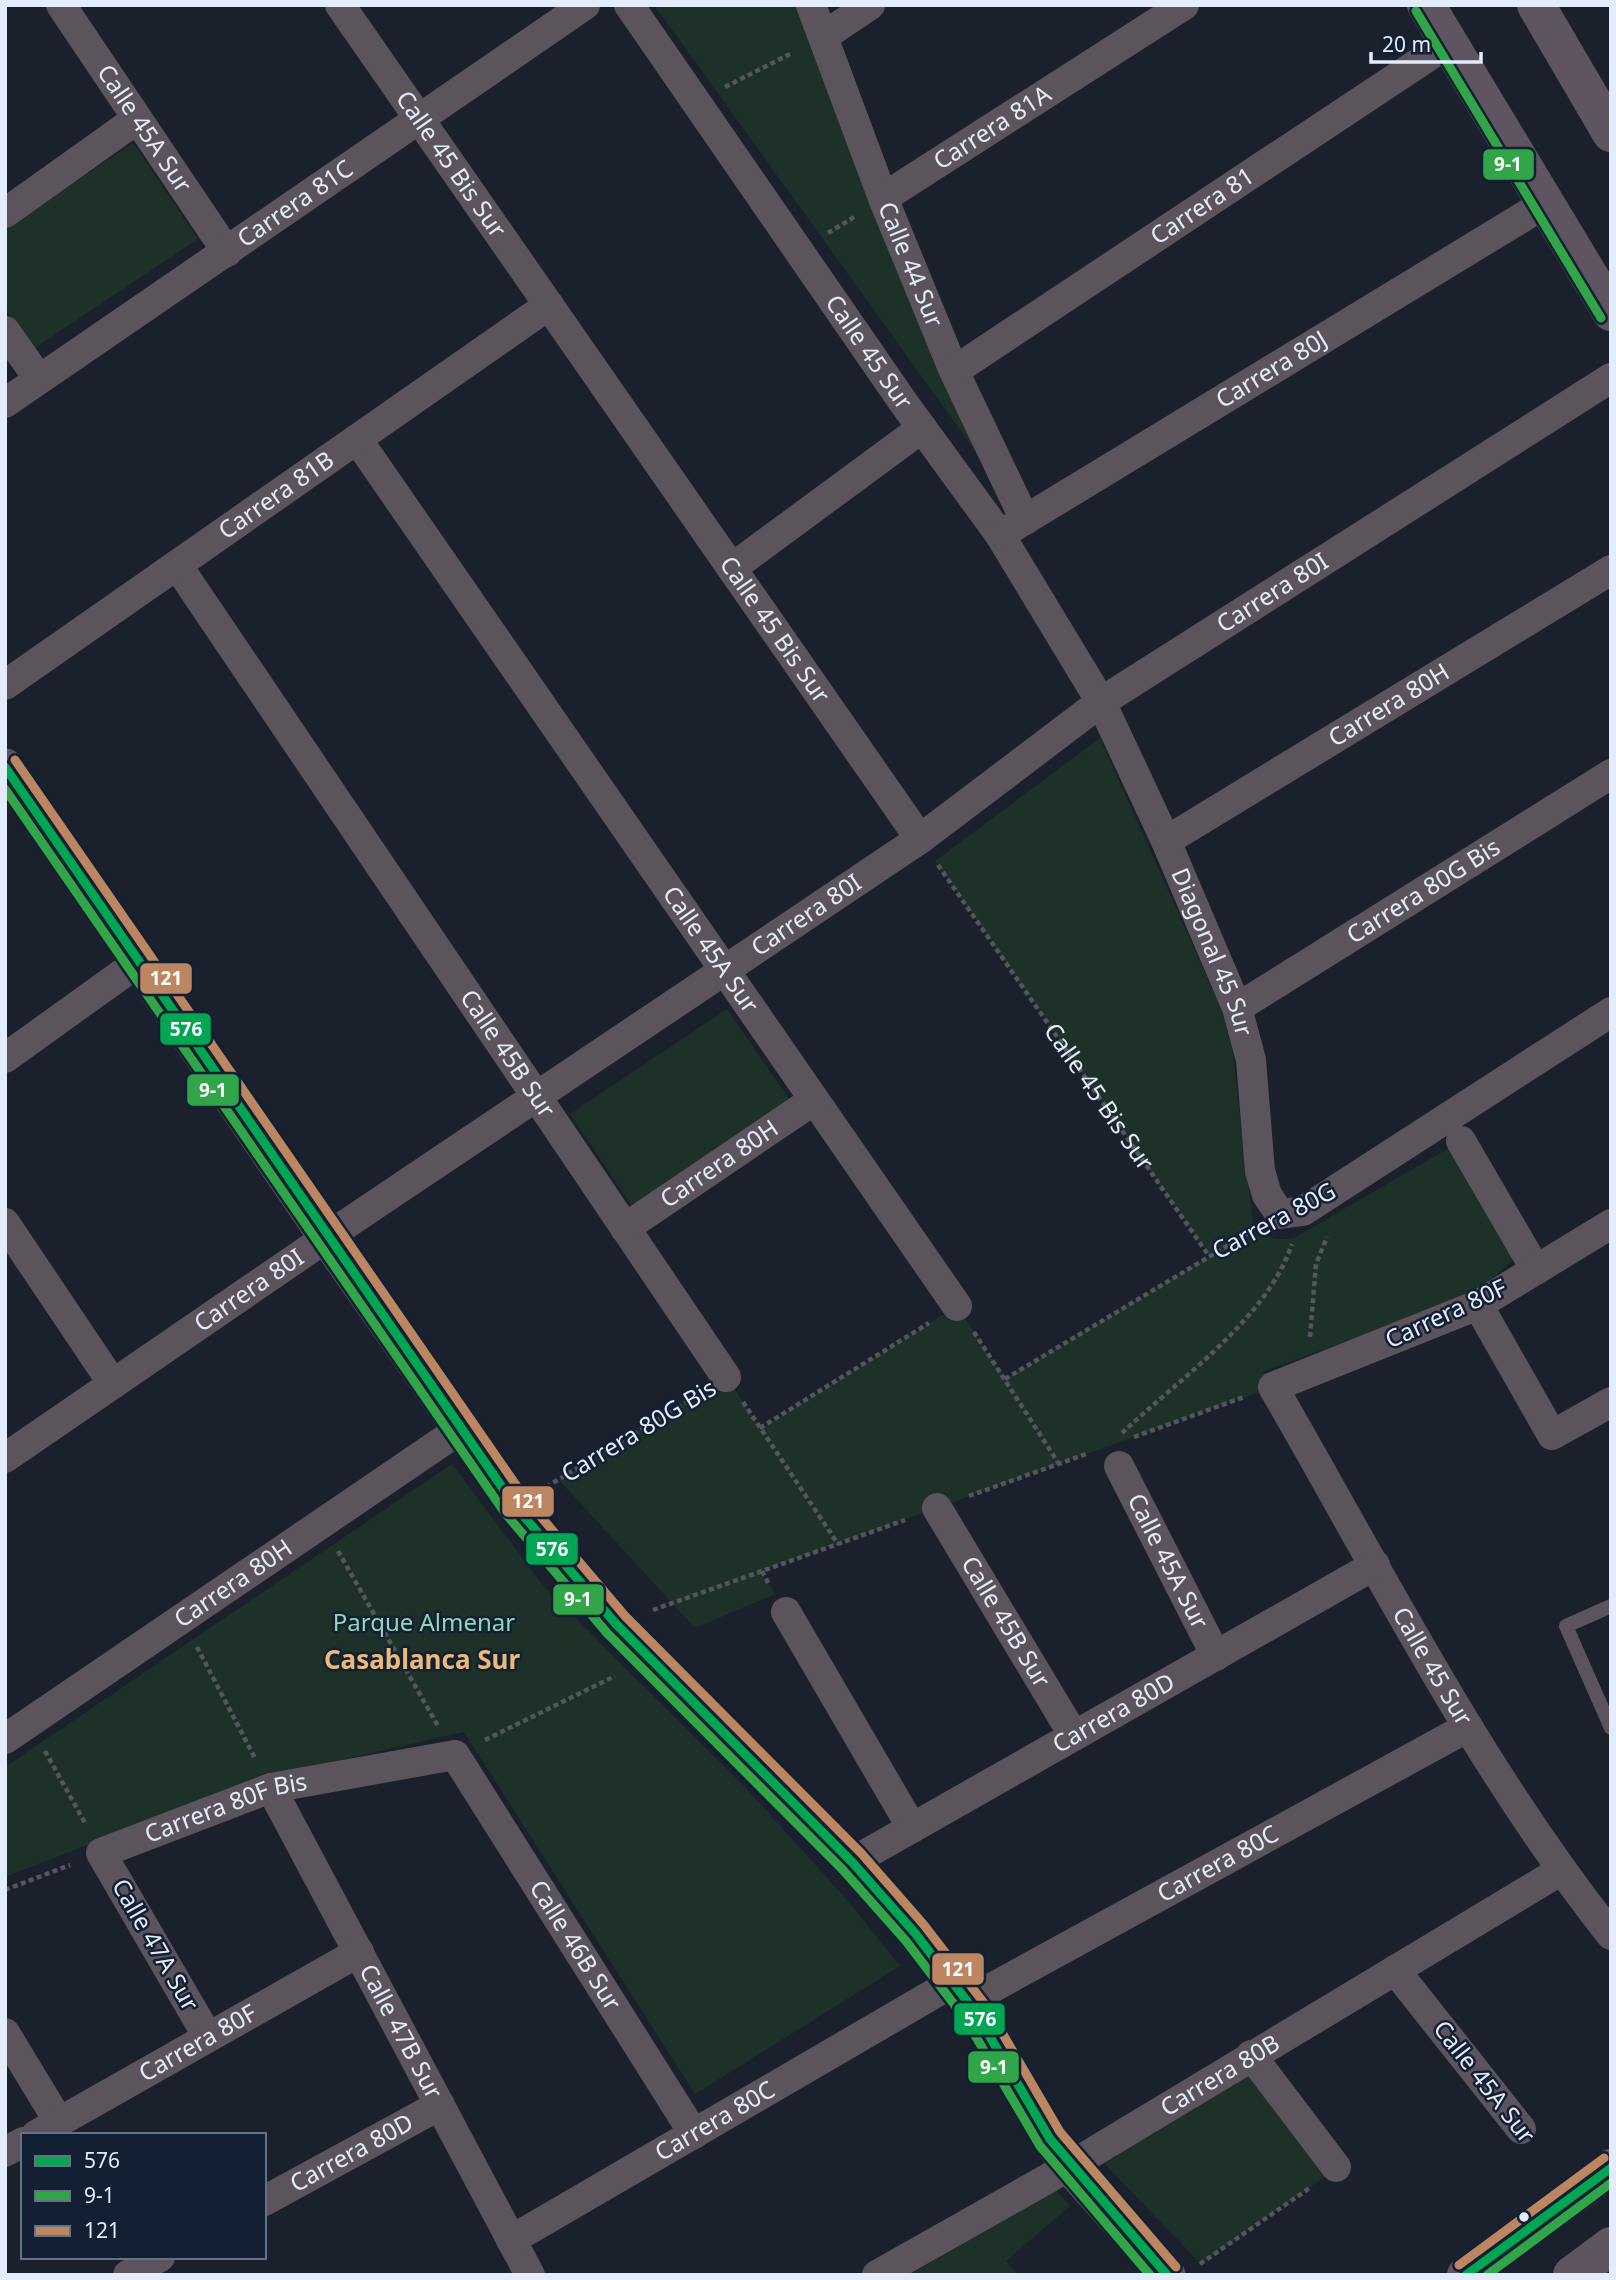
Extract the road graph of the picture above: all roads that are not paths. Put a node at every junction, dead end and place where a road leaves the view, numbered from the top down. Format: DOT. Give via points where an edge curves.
graph roads {
  1 [pos="61,5"];
  2 [pos="340,5"];
  3 [pos="585,5"];
  4 [pos="629,5"];
  5 [pos="811,5"];
  6 [pos="870,5"];
  7 [pos="1184,5"];
  8 [pos="1426,5"];
  9 [pos="1536,5"];
  10 [pos="824,36"];
  11 [pos="1450,42"];
  12 [pos="137,119"];
  13 [pos="419,120"];
  14 [pos="1611,133"];
  15 [pos="883,198"];
  16 [pos="1546,203"];
  17 [pos="5,213"];
  18 [pos="227,252"];
  19 [pos="549,305"];
  20 [pos="1611,312"];
  21 [pos="5,331"];
  22 [pos="954,371"];
  23 [pos="1611,378"];
  24 [pos="39,379"];
  25 [pos="5,403"];
  26 [pos="922,428"];
  27 [pos="357,439"];
  28 [pos="1025,520"];
  29 [pos="1000,535"];
  30 [pos="177,565"];
  31 [pos="732,568"];
  32 [pos="1611,570"];
  33 [pos="5,685"];
  34 [pos="1101,702"];
  35 [pos="5,767"];
  36 [pos="1611,774"];
  37 [pos="920,839"];
  38 [pos="1166,841"];
  39 [pos="140,961"];
  40 [pos="724,970"];
  41 [pos="1237,1008"];
  42 [pos="1611,1012"];
  43 [pos="5,1058"];
  44 [pos="536,1096"];
  45 [pos="814,1100"];
  46 [pos="1461,1141"];
  47 [pos="1291,1213"];
  48 [pos="5,1223"];
  49 [pos="1611,1224"];
  50 [pos="625,1228"];
  51 [pos="327,1237"];
  52 [pos="1536,1270"];
  53 [pos="1478,1305"];
  54 [pos="957,1306"];
  55 [pos="726,1377"];
  56 [pos="113,1384"];
  57 [pos="1273,1387"];
  58 [pos="1611,1402"];
  59 [pos="462,1427"];
  60 [pos="1118,1452"];
  61 [pos="5,1458"];
  62 [pos="937,1508"];
  63 [pos="1375,1564"];
  64 [pos="1611,1606"];
  65 [pos="786,1612"];
  66 [pos="1216,1656"];
  67 [pos="1468,1727"];
  68 [pos="1611,1728"];
  69 [pos="17,1731"];
  70 [pos="1074,1736"];
  71 [pos="455,1755"];
  72 [pos="271,1788"];
  73 [pos="912,1828"];
  74 [pos="101,1853"];
  75 [pos="852,1862"];
  76 [pos="1560,1871"];
  77 [pos="1611,1935"];
  78 [pos="359,1952"];
  79 [pos="1395,1970"];
  80 [pos="961,1991"];
  81 [pos="5,2033"];
  82 [pos="208,2037"];
  83 [pos="1251,2055"];
  84 [pos="439,2105"];
  85 [pos="48,2128"];
  86 [pos="1521,2129"];
  87 [pos="694,2134"];
  88 [pos="21,2143"];
  89 [pos="5,2152"];
  90 [pos="1070,2166"];
  91 [pos="1336,2167"];
  92 [pos="1611,2168"];
  93 [pos="266,2199"];
  94 [pos="511,2240"];
  95 [pos="1611,2246"];
  96 [pos="156,2259"];
  97 [pos="1180,2272"];
  98 [pos="524,2273"];
  99 [pos="128,2275"];
  100 [pos="877,2275"];
  101 [pos="1466,2275"];
  102 [pos="1572,2275"];
  1 -- 12 [label="street, Calle 45A Sur"];
  2 -- 13 [label="street, Calle 45 Bis Sur"];
  3 -- 13 [label="street, Carrera 81C"];
  4 -- 26 [label="street, Calle 45 Sur"];
  5 -- 10 [label="street, Calle 44 Sur"];
  6 -- 10 [label="street"];
  7 -- 15 [label="street, Carrera 81A"];
  8 -- 11 [label="main road"];
  9 -- 14 [label="main road"];
  10 -- 15 [label="street, Calle 44 Sur"];
  11 -- 16 [label="main road"];
  11 -- 22 [label="street, Carrera 81"];
  12 -- 17 [label="street"];
  12 -- 18 [label="street, Calle 45A Sur"];
  13 -- 18 [label="street, Carrera 81C"];
  13 -- 19 [label="street, Calle 45 Bis Sur"];
  15 -- 22 [label="street, Calle 44 Sur"];
  16 -- 20 [label="main road"];
  16 -- 28 [label="street, Carrera 80J"];
  18 -- 24 [label="street, Carrera 81C"];
  19 -- 27 [label="street, Carrera 81B"];
  19 -- 31 [label="street, Calle 45 Bis Sur"];
  21 -- 24 [label="street"];
  22 -- 28 [label="street, Calle 44 Sur"];
  23 -- 34 [label="street, Carrera 80I"];
  24 -- 25 [label="street, Carrera 81C"];
  26 -- 29 [label="street, Calle 45 Sur"];
  26 -- 31 [label="street"];
  27 -- 30 [label="street, Carrera 81B"];
  27 -- 40 [label="street, Calle 45A Sur"];
  28 -- 29 [label="street, Carrera 80J"];
  29 -- 34 [label="street, Calle 45 Sur"];
  30 -- 33 [label="street, Carrera 81B"];
  30 -- 44 [label="street, Calle 45B Sur"];
  31 -- 37 [label="street, Calle 45 Bis Sur"];
  32 -- 38 [label="street, Carrera 80H"];
  34 -- 37 [label="street, Carrera 80I"];
  34 -- 38 [label="street, Diagonal 45 Sur"];
  35 -- 39 [label="street"];
  36 -- 41 [label="street, Carrera 80G Bis"];
  37 -- 40 [label="street, Carrera 80I"];
  38 -- 41 [label="street, Diagonal 45 Sur"];
  39 -- 43 [label="street"];
  39 -- 51 [label="street"];
  40 -- 44 [label="street, Carrera 80I"];
  40 -- 45 [label="street, Calle 45A Sur"];
  41 -- 47 [label="street, Diagonal 45 Sur" via="1251,1060 1260,1171 1267,1195"];
  42 -- 47 [label="street, Carrera 80G"];
  44 -- 50 [label="street, Calle 45B Sur"];
  44 -- 51 [label="street, Carrera 80I"];
  45 -- 50 [label="street, Carrera 80H"];
  45 -- 54 [label="street, Calle 45A Sur"];
  46 -- 52 [label="street"];
  48 -- 56 [label="street"];
  49 -- 52 [label="street, Carrera 80F"];
  50 -- 55 [label="street, Calle 45B Sur"];
  51 -- 56 [label="street, Carrera 80I"];
  51 -- 59 [label="street"];
  52 -- 53 [label="street, Carrera 80F"];
  53 -- 57 [label="street, Carrera 80F"];
  53 -- 58 [label="street" via="1552,1436"];
  56 -- 61 [label="street, Carrera 80I"];
  57 -- 63 [label="street, Calle 45 Sur"];
  59 -- 69 [label="street, Carrera 80H"];
  59 -- 75 [label="street" via="515,1506 616,1624"];
  60 -- 66 [label="street, Calle 45A Sur"];
  62 -- 70 [label="street, Calle 45B Sur"];
  63 -- 66 [label="street, Carrera 80D"];
  63 -- 67 [label="street, Calle 45 Sur"];
  64 -- 68 [label="lane" via="1566,1626"];
  65 -- 73 [label="street"];
  66 -- 70 [label="street, Carrera 80D"];
  67 -- 76 [label="street, Calle 45 Sur"];
  67 -- 80 [label="street, Carrera 80C"];
  70 -- 73 [label="street, Carrera 80D"];
  71 -- 72 [label="street, Carrera 80F Bis"];
  71 -- 87 [label="street, Calle 46B Sur"];
  72 -- 74 [label="street, Carrera 80F Bis"];
  72 -- 78 [label="street, Calle 47B Sur"];
  73 -- 75 [label="street, Carrera 80D"];
  74 -- 82 [label="street, Calle 47A Sur"];
  75 -- 80 [label="street"];
  76 -- 77 [label="street, Calle 45 Sur"];
  76 -- 79 [label="street, Carrera 80B"];
  78 -- 82 [label="street, Carrera 80F"];
  78 -- 84 [label="street, Calle 47B Sur"];
  79 -- 83 [label="street, Carrera 80B"];
  79 -- 86 [label="street, Calle 45A Sur"];
  80 -- 87 [label="street, Carrera 80C"];
  80 -- 90 [label="street"];
  81 -- 85 [label="street"];
  82 -- 85 [label="street, Carrera 80F"];
  83 -- 90 [label="street, Carrera 80B"];
  83 -- 91 [label="street"];
  84 -- 93 [label="street, Carrera 80D"];
  84 -- 94 [label="street, Calle 47B Sur"];
  87 -- 94 [label="street, Carrera 80C"];
  88 -- 89 [label="street"];
  90 -- 97 [label="street"];
  90 -- 100 [label="street, Carrera 80B"];
  92 -- 101 [label="main road"];
  94 -- 98 [label="street, Calle 47B Sur"];
  95 -- 102 [label="main road"];
  96 -- 99 [label="street"];
}
